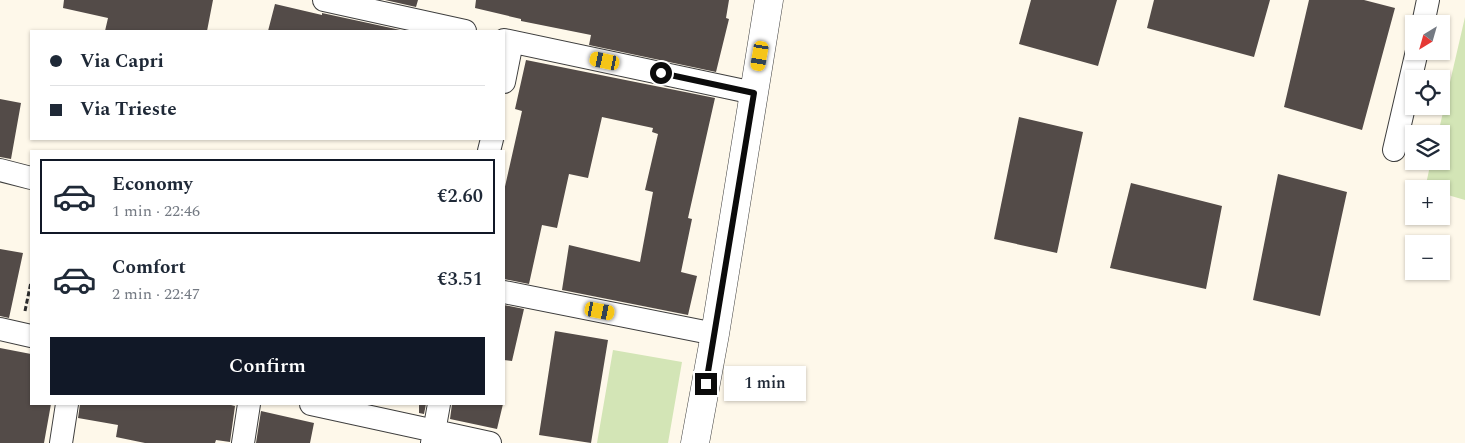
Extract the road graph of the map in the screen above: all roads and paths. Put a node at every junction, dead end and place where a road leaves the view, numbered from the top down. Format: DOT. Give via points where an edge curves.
graph roads {
  1 [pos="324,0"];
  2 [pos="769,0"];
  3 [pos="1428,0"];
  4 [pos="1425,15"];
  5 [pos="460,30"];
  6 [pos="508,41"];
  7 [pos="1415,60"];
  8 [pos="505,72"];
  9 [pos="754,93"];
  10 [pos="1394,150"];
  11 [pos="0,170"];
  12 [pos="30,178"];
  13 [pos="30,286"];
  14 [pos="505,292"];
  15 [pos="17,333"];
  16 [pos="716,334"];
  17 [pos="67,405"];
  18 [pos="249,405"];
  19 [pos="315,405"];
  20 [pos="439,405"];
  21 [pos="433,437"];
  22 [pos="61,443"];
  23 [pos="242,443"];
  24 [pos="490,443"];
  25 [pos="695,443"];
  1 -- 5 [label="street"];
  2 -- 9 [label="street"];
  3 -- 4 [label="street"];
  6 -- 8 [label="street"];
  6 -- 9 [label="street"];
  7 -- 10 [label="street"];
  9 -- 16 [label="street"];
  11 -- 12 [label="street"];
  13 -- 15 [label="path"];
  14 -- 16 [label="street"];
  16 -- 25 [label="street"];
  17 -- 22 [label="street"];
  18 -- 23 [label="street"];
  19 -- 21 [label="street"];
  20 -- 21 [label="street"];
  21 -- 24 [label="street"];
}
